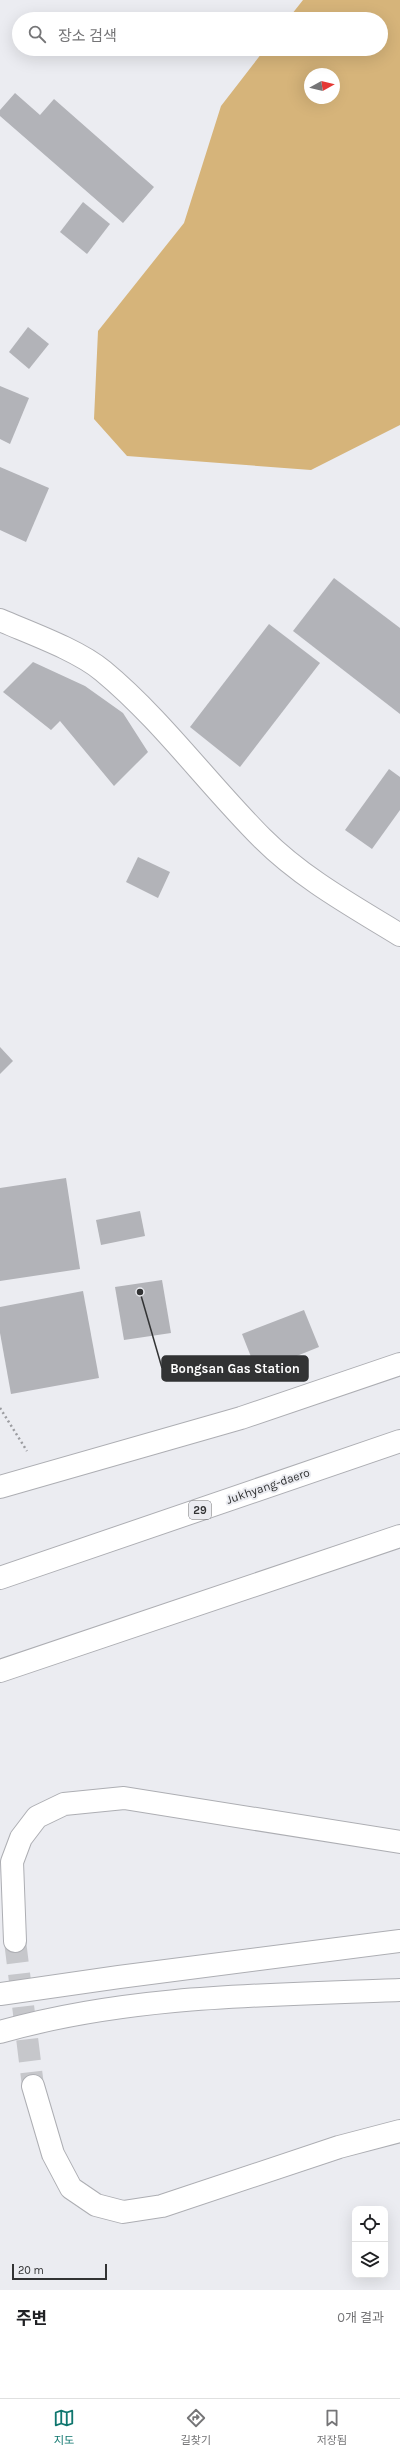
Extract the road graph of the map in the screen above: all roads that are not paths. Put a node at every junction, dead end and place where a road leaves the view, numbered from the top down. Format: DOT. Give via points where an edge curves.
graph roads {
  1 [pos="0,620"];
  2 [pos="400,935"];
  3 [pos="400,1364"];
  4 [pos="400,1441"];
  5 [pos="0,1487"];
  6 [pos="400,1536"];
  7 [pos="0,1578"];
  8 [pos="0,1671"];
  9 [pos="400,1842"];
  10 [pos="15,1941"];
  11 [pos="400,1941"];
  12 [pos="400,1990"];
  13 [pos="0,1994"];
  14 [pos="0,2032"];
  15 [pos="33,2086"];
  16 [pos="400,2131"];
  1 -- 2 [label="main road" via="78,656 102,670 160,727 262,838 315,883"];
  3 -- 5 [label="main road" via="242,1418"];
  4 -- 7 [label="main road, Jukhyang-daero / 29"];
  6 -- 8 [label="main road"];
  9 -- 10 [label="main road" via="124,1798 64,1804 37,1817 21,1838 12,1862"];
  11 -- 13 [label="main road"];
  12 -- 14 [label="main road" via="251,1996 117,2006"];
  15 -- 16 [label="main road" via="53,2154 71,2188 96,2205 123,2212 162,2206 339,2147"];
}
